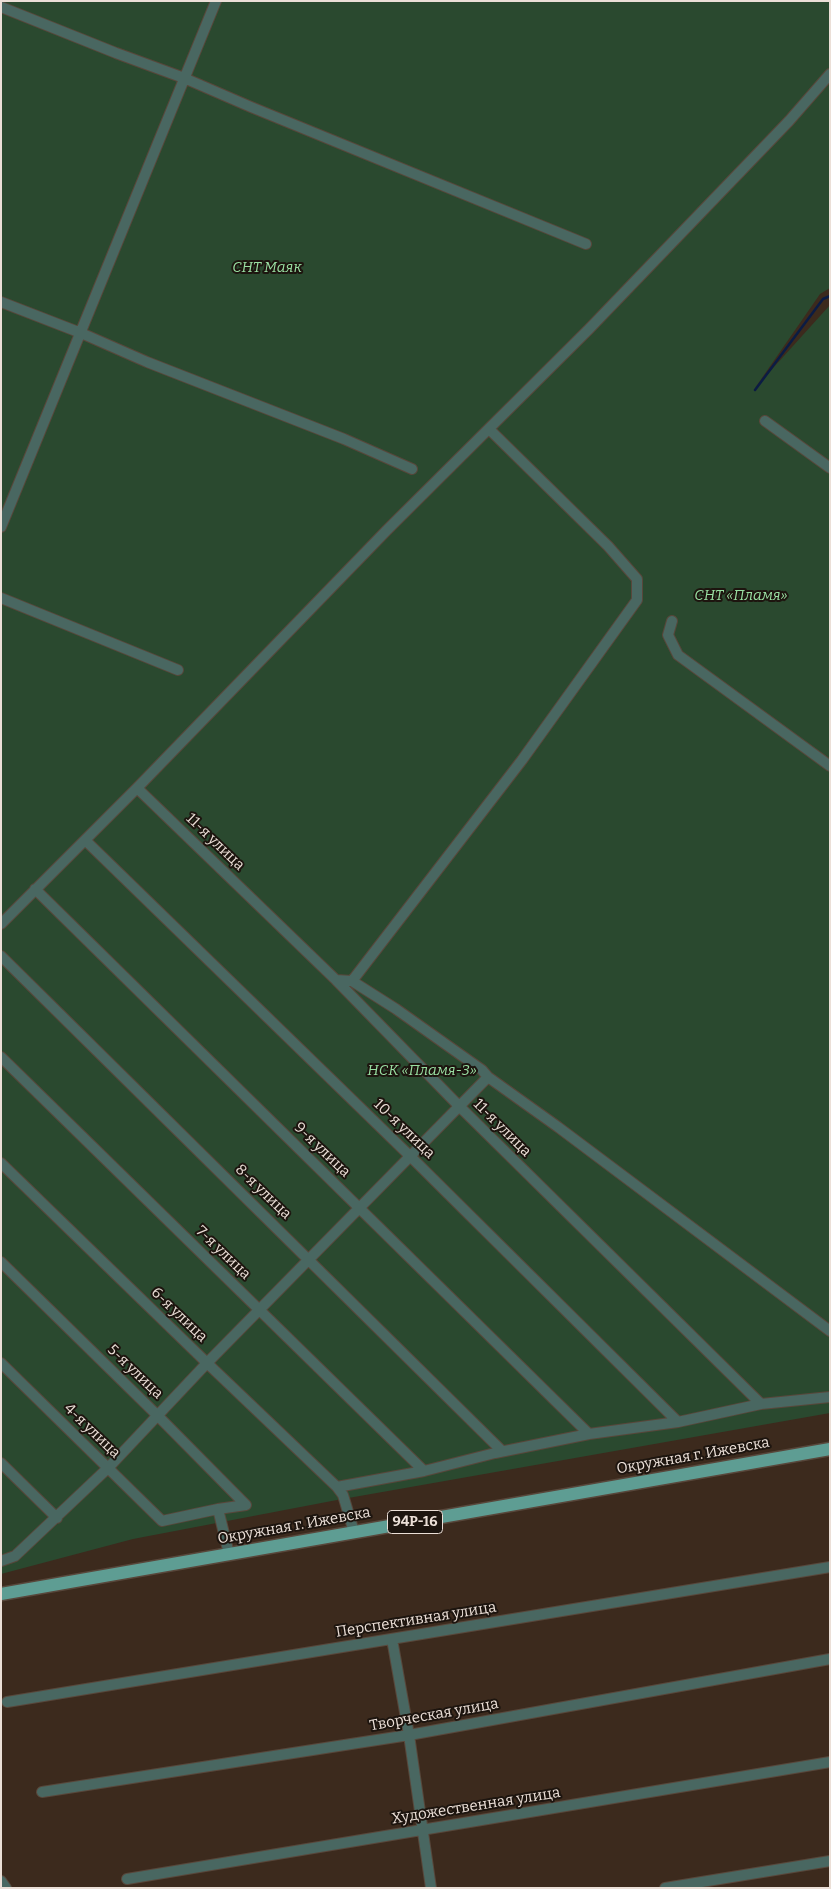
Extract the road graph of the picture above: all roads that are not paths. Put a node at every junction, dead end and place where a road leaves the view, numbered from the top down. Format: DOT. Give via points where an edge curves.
graph roads {
  1 [pos="216,1"];
  2 [pos="1,7"];
  3 [pos="830,74"];
  4 [pos="184,78"];
  5 [pos="586,244"];
  6 [pos="1,302"];
  7 [pos="81,333"];
  8 [pos="765,421"];
  9 [pos="489,429"];
  10 [pos="412,468"];
  11 [pos="830,468"];
  12 [pos="1,527"];
  13 [pos="1,598"];
  14 [pos="672,621"];
  15 [pos="178,670"];
  16 [pos="830,766"];
  17 [pos="137,788"];
  18 [pos="85,840"];
  19 [pos="34,889"];
  20 [pos="1,924"];
  21 [pos="1,956"];
  22 [pos="336,980"];
  23 [pos="352,981"];
  24 [pos="1,1057"];
  25 [pos="488,1076"];
  26 [pos="459,1106"];
  27 [pos="411,1157"];
  28 [pos="1,1162"];
  29 [pos="360,1208"];
  30 [pos="310,1260"];
  31 [pos="1,1262"];
  32 [pos="260,1310"];
  33 [pos="830,1331"];
  34 [pos="1,1363"];
  35 [pos="207,1363"];
  36 [pos="830,1396"];
  37 [pos="761,1404"];
  38 [pos="158,1416"];
  39 [pos="678,1422"];
  40 [pos="589,1434"];
  41 [pos="830,1449"];
  42 [pos="502,1451"];
  43 [pos="1,1463"];
  44 [pos="109,1467"];
  45 [pos="424,1471"];
  46 [pos="337,1487"];
  47 [pos="218,1509"];
  48 [pos="57,1518"];
  49 [pos="354,1532"];
  50 [pos="229,1554"];
  51 [pos="1,1561"];
  52 [pos="830,1567"];
  53 [pos="1,1594"];
  54 [pos="392,1639"];
  55 [pos="830,1659"];
  56 [pos="7,1702"];
  57 [pos="409,1736"];
  58 [pos="830,1762"];
  59 [pos="42,1792"];
  60 [pos="422,1830"];
  61 [pos="830,1861"];
  62 [pos="127,1879"];
  63 [pos="1,1881"];
  64 [pos="6,1888"];
  65 [pos="431,1888"];
  66 [pos="665,1888"];
  1 -- 4 [label="street"];
  2 -- 4 [label="street"];
  3 -- 9 [label="street" via="639,278"];
  4 -- 5 [label="street"];
  4 -- 7 [label="street"];
  6 -- 7 [label="street"];
  7 -- 10 [label="street"];
  7 -- 12 [label="street"];
  8 -- 11 [label="street"];
  9 -- 17 [label="street"];
  9 -- 23 [label="street" via="608,546 637,579 637,600 522,760"];
  13 -- 15 [label="street"];
  14 -- 16 [label="street" via="668,635 678,655"];
  17 -- 18 [label="street"];
  17 -- 22 [label="street, 11-я улица"];
  18 -- 19 [label="street"];
  18 -- 27 [label="street, 10-я улица"];
  19 -- 20 [label="street"];
  19 -- 29 [label="street, 9-я улица"];
  21 -- 30 [label="street, 8-я улица"];
  22 -- 23 [label="street"];
  22 -- 26 [label="street, 11-я улица"];
  23 -- 25 [label="street"];
  24 -- 32 [label="street, 7-я улица"];
  25 -- 26 [label="street"];
  25 -- 33 [label="street"];
  26 -- 27 [label="street"];
  26 -- 37 [label="street, 11-я улица"];
  27 -- 29 [label="street"];
  27 -- 39 [label="street, 10-я улица"];
  28 -- 35 [label="street, 6-я улица"];
  29 -- 30 [label="street"];
  29 -- 40 [label="street, 9-я улица"];
  30 -- 32 [label="street"];
  30 -- 42 [label="street, 8-я улица"];
  31 -- 38 [label="street, 5-я улица"];
  32 -- 35 [label="street"];
  32 -- 45 [label="street, 7-я улица"];
  34 -- 44 [label="street, 4-я улица"];
  35 -- 38 [label="street"];
  35 -- 46 [label="street, 6-я улица"];
  36 -- 37 [label="street"];
  37 -- 39 [label="street"];
  38 -- 44 [label="street"];
  38 -- 47 [label="street, 5-я улица" via="246,1505"];
  39 -- 40 [label="street"];
  40 -- 42 [label="street"];
  41 -- 49 [label="main road, Окружная г. Ижевска / 94Р-16"];
  42 -- 45 [label="street"];
  43 -- 48 [label="street"];
  44 -- 47 [label="street, 4-я улица" via="162,1521"];
  44 -- 48 [label="street"];
  45 -- 46 [label="street"];
  46 -- 49 [label="street" via="343,1495"];
  47 -- 50 [label="street"];
  48 -- 51 [label="street" via="16,1556"];
  49 -- 50 [label="main road, Окружная г. Ижевска / 94Р-16"];
  50 -- 53 [label="main road, Окружная г. Ижевска / 94Р-16"];
  52 -- 54 [label="street, Перспективная улица"];
  54 -- 56 [label="street, Перспективная улица"];
  54 -- 57 [label="street"];
  55 -- 57 [label="street, Творческая улица"];
  57 -- 59 [label="street, Творческая улица"];
  57 -- 60 [label="street"];
  58 -- 60 [label="street, Художественная улица"];
  60 -- 62 [label="street, Художественная улица"];
  60 -- 65 [label="street"];
  61 -- 66 [label="street"];
  63 -- 64 [label="street"];
}
